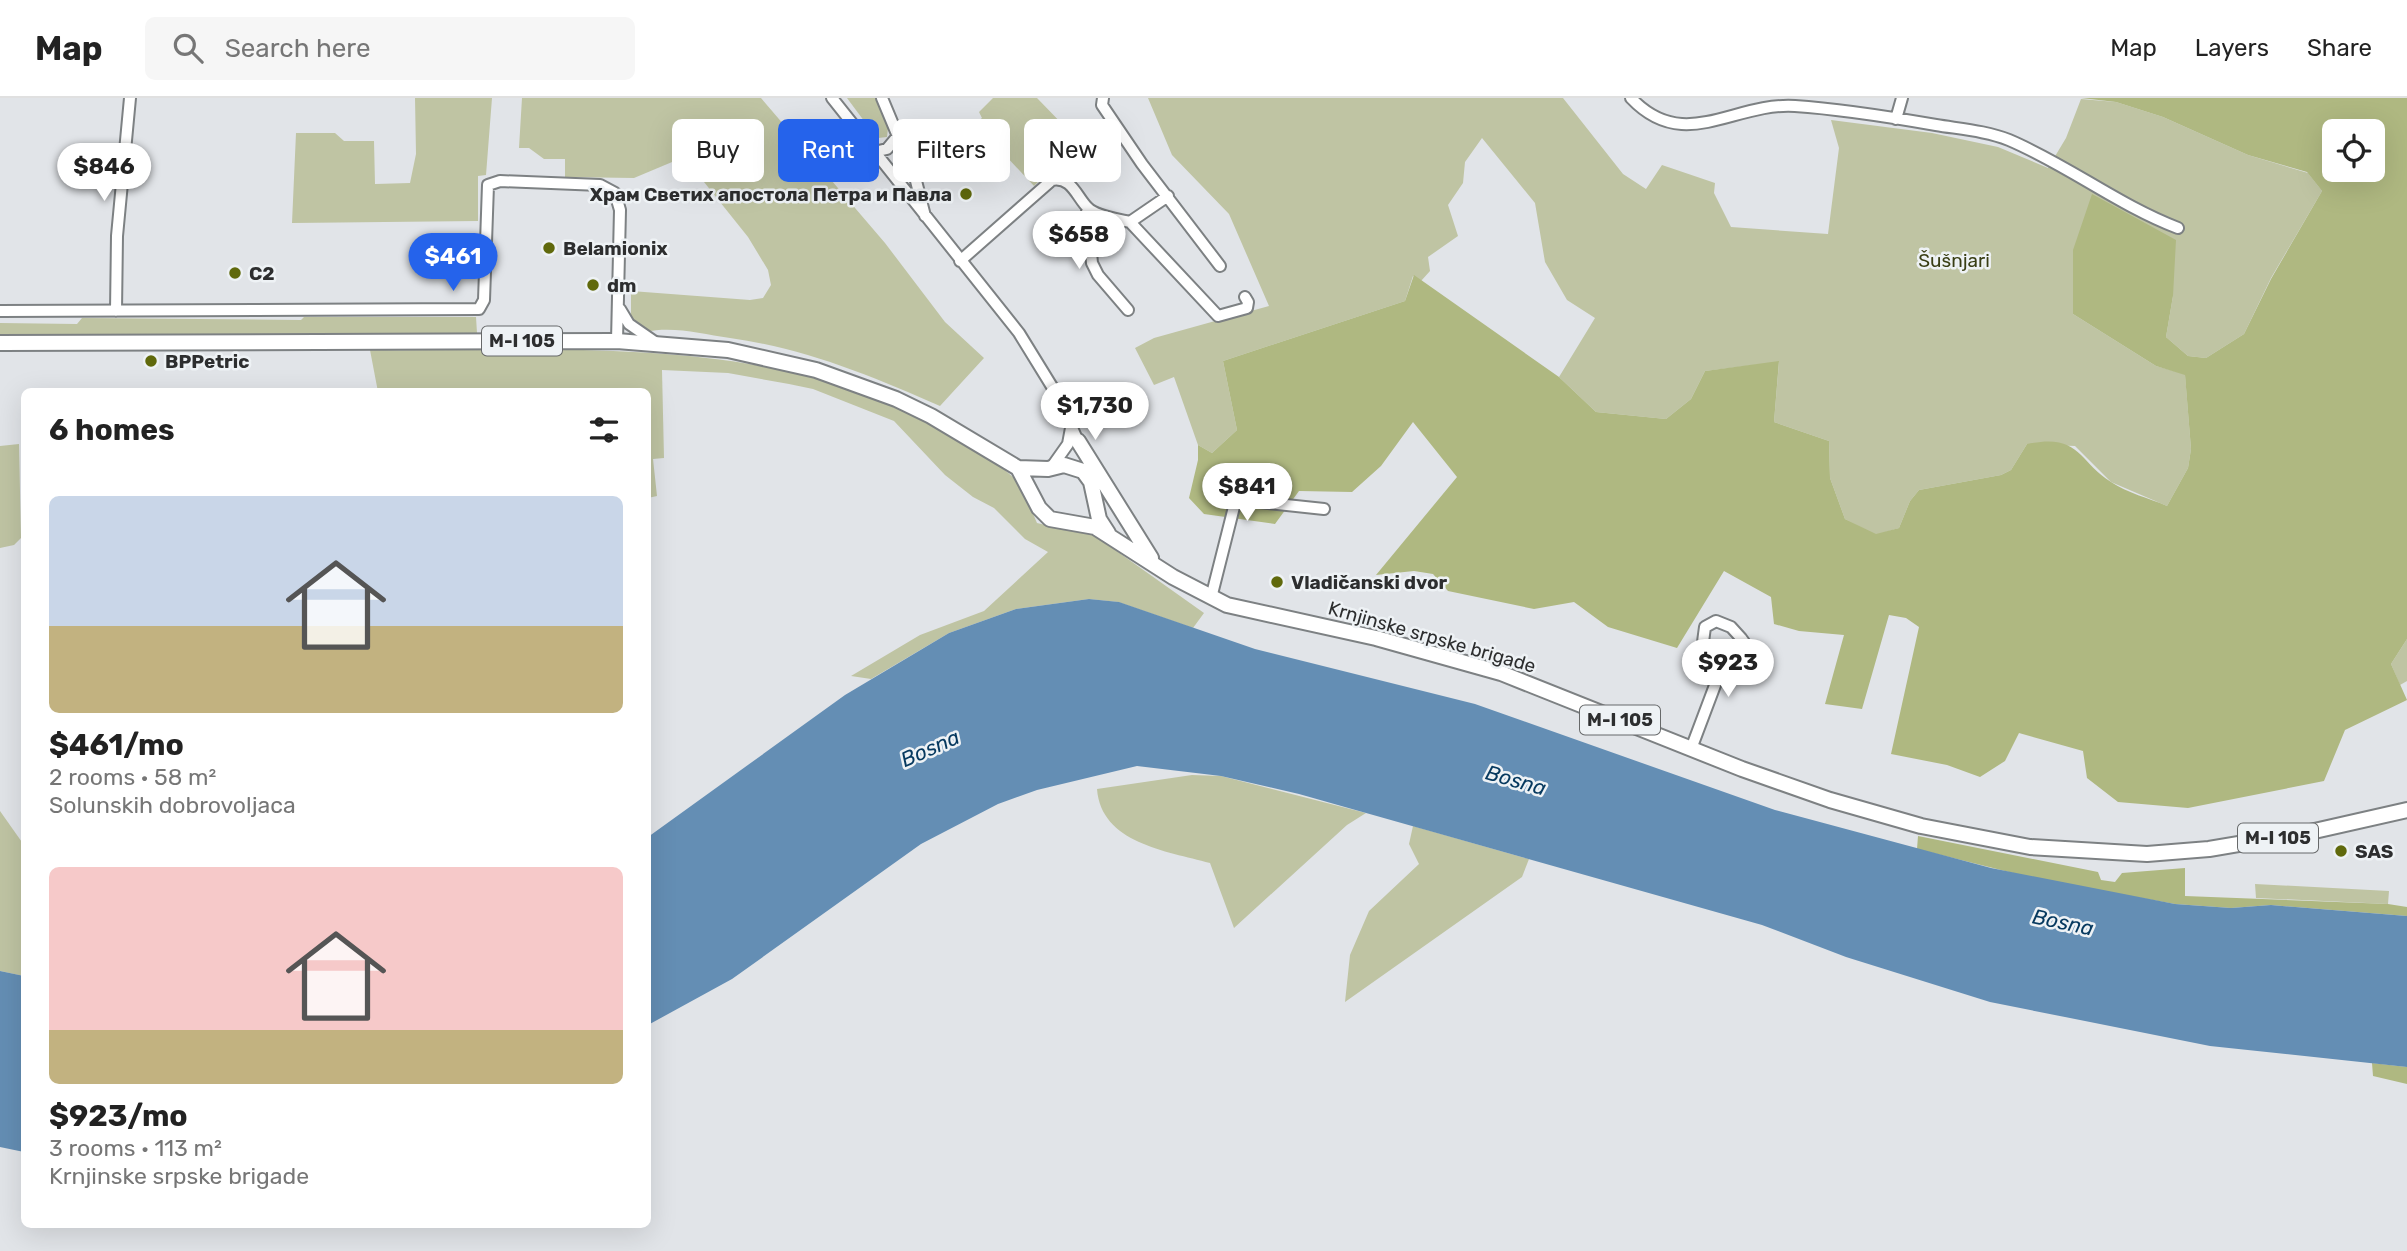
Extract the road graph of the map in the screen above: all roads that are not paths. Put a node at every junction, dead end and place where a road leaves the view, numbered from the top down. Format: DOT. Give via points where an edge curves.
graph roads {
  1 [pos="130,98"];
  2 [pos="832,98"];
  3 [pos="882,98"];
  4 [pos="1103,98"];
  5 [pos="1631,98"];
  6 [pos="1902,98"];
  7 [pos="1780,102"];
  8 [pos="848,119"];
  9 [pos="1896,119"];
  10 [pos="893,127"];
  11 [pos="893,142"];
  12 [pos="879,151"];
  13 [pos="879,158"];
  14 [pos="893,175"];
  15 [pos="898,182"];
  16 [pos="916,182"];
  17 [pos="1168,196"];
  18 [pos="1087,208"];
  19 [pos="926,218"];
  20 [pos="1130,222"];
  21 [pos="2178,228"];
  22 [pos="960,261"];
  23 [pos="1220,266"];
  24 [pos="1245,297"];
  25 [pos="619,305"];
  26 [pos="1128,310"];
  27 [pos="116,311"];
  28 [pos="0,312"];
  29 [pos="617,341"];
  30 [pos="655,342"];
  31 [pos="0,343"];
  32 [pos="1069,418"];
  33 [pos="1078,441"];
  34 [pos="1018,468"];
  35 [pos="1050,468"];
  36 [pos="1087,476"];
  37 [pos="1093,496"];
  38 [pos="1036,500"];
  39 [pos="1324,509"];
  40 [pos="1073,521"];
  41 [pos="1110,535"];
  42 [pos="1158,568"];
  43 [pos="1211,598"];
  44 [pos="1762,667"];
  45 [pos="1691,748"];
  46 [pos="2406,809"];
  1 -- 27 [label="street" via="117,236"];
  2 -- 8 [label="street"];
  3 -- 10 [label="street"];
  4 -- 17 [label="street" via="1102,105 1128,146"];
  5 -- 7 [label="street" via="1647,114 1688,126"];
  6 -- 9 [label="street"];
  7 -- 9 [label="street"];
  9 -- 21 [label="street" via="2005,138 2119,202"];
  11 -- 12 [label="street"];
  13 -- 14 [label="street"];
  15 -- 19 [label="street"];
  16 -- 19 [label="street"];
  17 -- 20 [label="street"];
  17 -- 23 [label="street"];
  18 -- 20 [label="street"];
  18 -- 22 [label="street" via="1069,184 1052,180"];
  18 -- 26 [label="street" via="1092,263"];
  19 -- 22 [label="street"];
  20 -- 24 [label="street" via="1217,316 1247,308"];
  22 -- 32 [label="street" via="1019,333"];
  25 -- 27 [label="street" via="620,210 615,193 600,185 500,181 485,188 484,300 479,309"];
  25 -- 29 [label="street"];
  25 -- 30 [label="street" via="629,324"];
  27 -- 28 [label="street"];
  29 -- 30 [label="main road, M-I 105"];
  29 -- 31 [label="main road, M-I 105"];
  30 -- 34 [label="main road, M-I 105" via="759,356 850,382 931,416"];
  32 -- 33 [label="street"];
  32 -- 35 [label="street" via="1068,444"];
  33 -- 36 [label="street"];
  33 -- 42 [label="main road"];
  34 -- 35 [label="main road, M-I 105"];
  34 -- 38 [label="main road, M-I 105"];
  35 -- 36 [label="main road, M-I 105" via="1071,465"];
  35 -- 38 [label="main road" via="1037,483"];
  36 -- 37 [label="main road, M-I 105"];
  37 -- 40 [label="main road" via="1084,514"];
  37 -- 41 [label="main road, M-I 105" via="1099,519"];
  38 -- 40 [label="main road, M-I 105" via="1050,519"];
  39 -- 43 [label="street" via="1236,503"];
  40 -- 41 [label="main road, M-I 105"];
  41 -- 42 [label="main road, Krnjinske srpske brigade / M-I 105"];
  42 -- 43 [label="main road, Krnjinske srpske brigade / M-I 105"];
  43 -- 45 [label="main road, Krnjinske srpske brigade / M-I 105" via="1501,673"];
  44 -- 45 [label="street" via="1731,627 1716,621 1705,627 1703,642 1723,664"];
  45 -- 46 [label="main road, Krnjinske srpske brigade / M-I 105" via="1830,800 1921,826 2077,852 2147,854 2209,849"];
}
